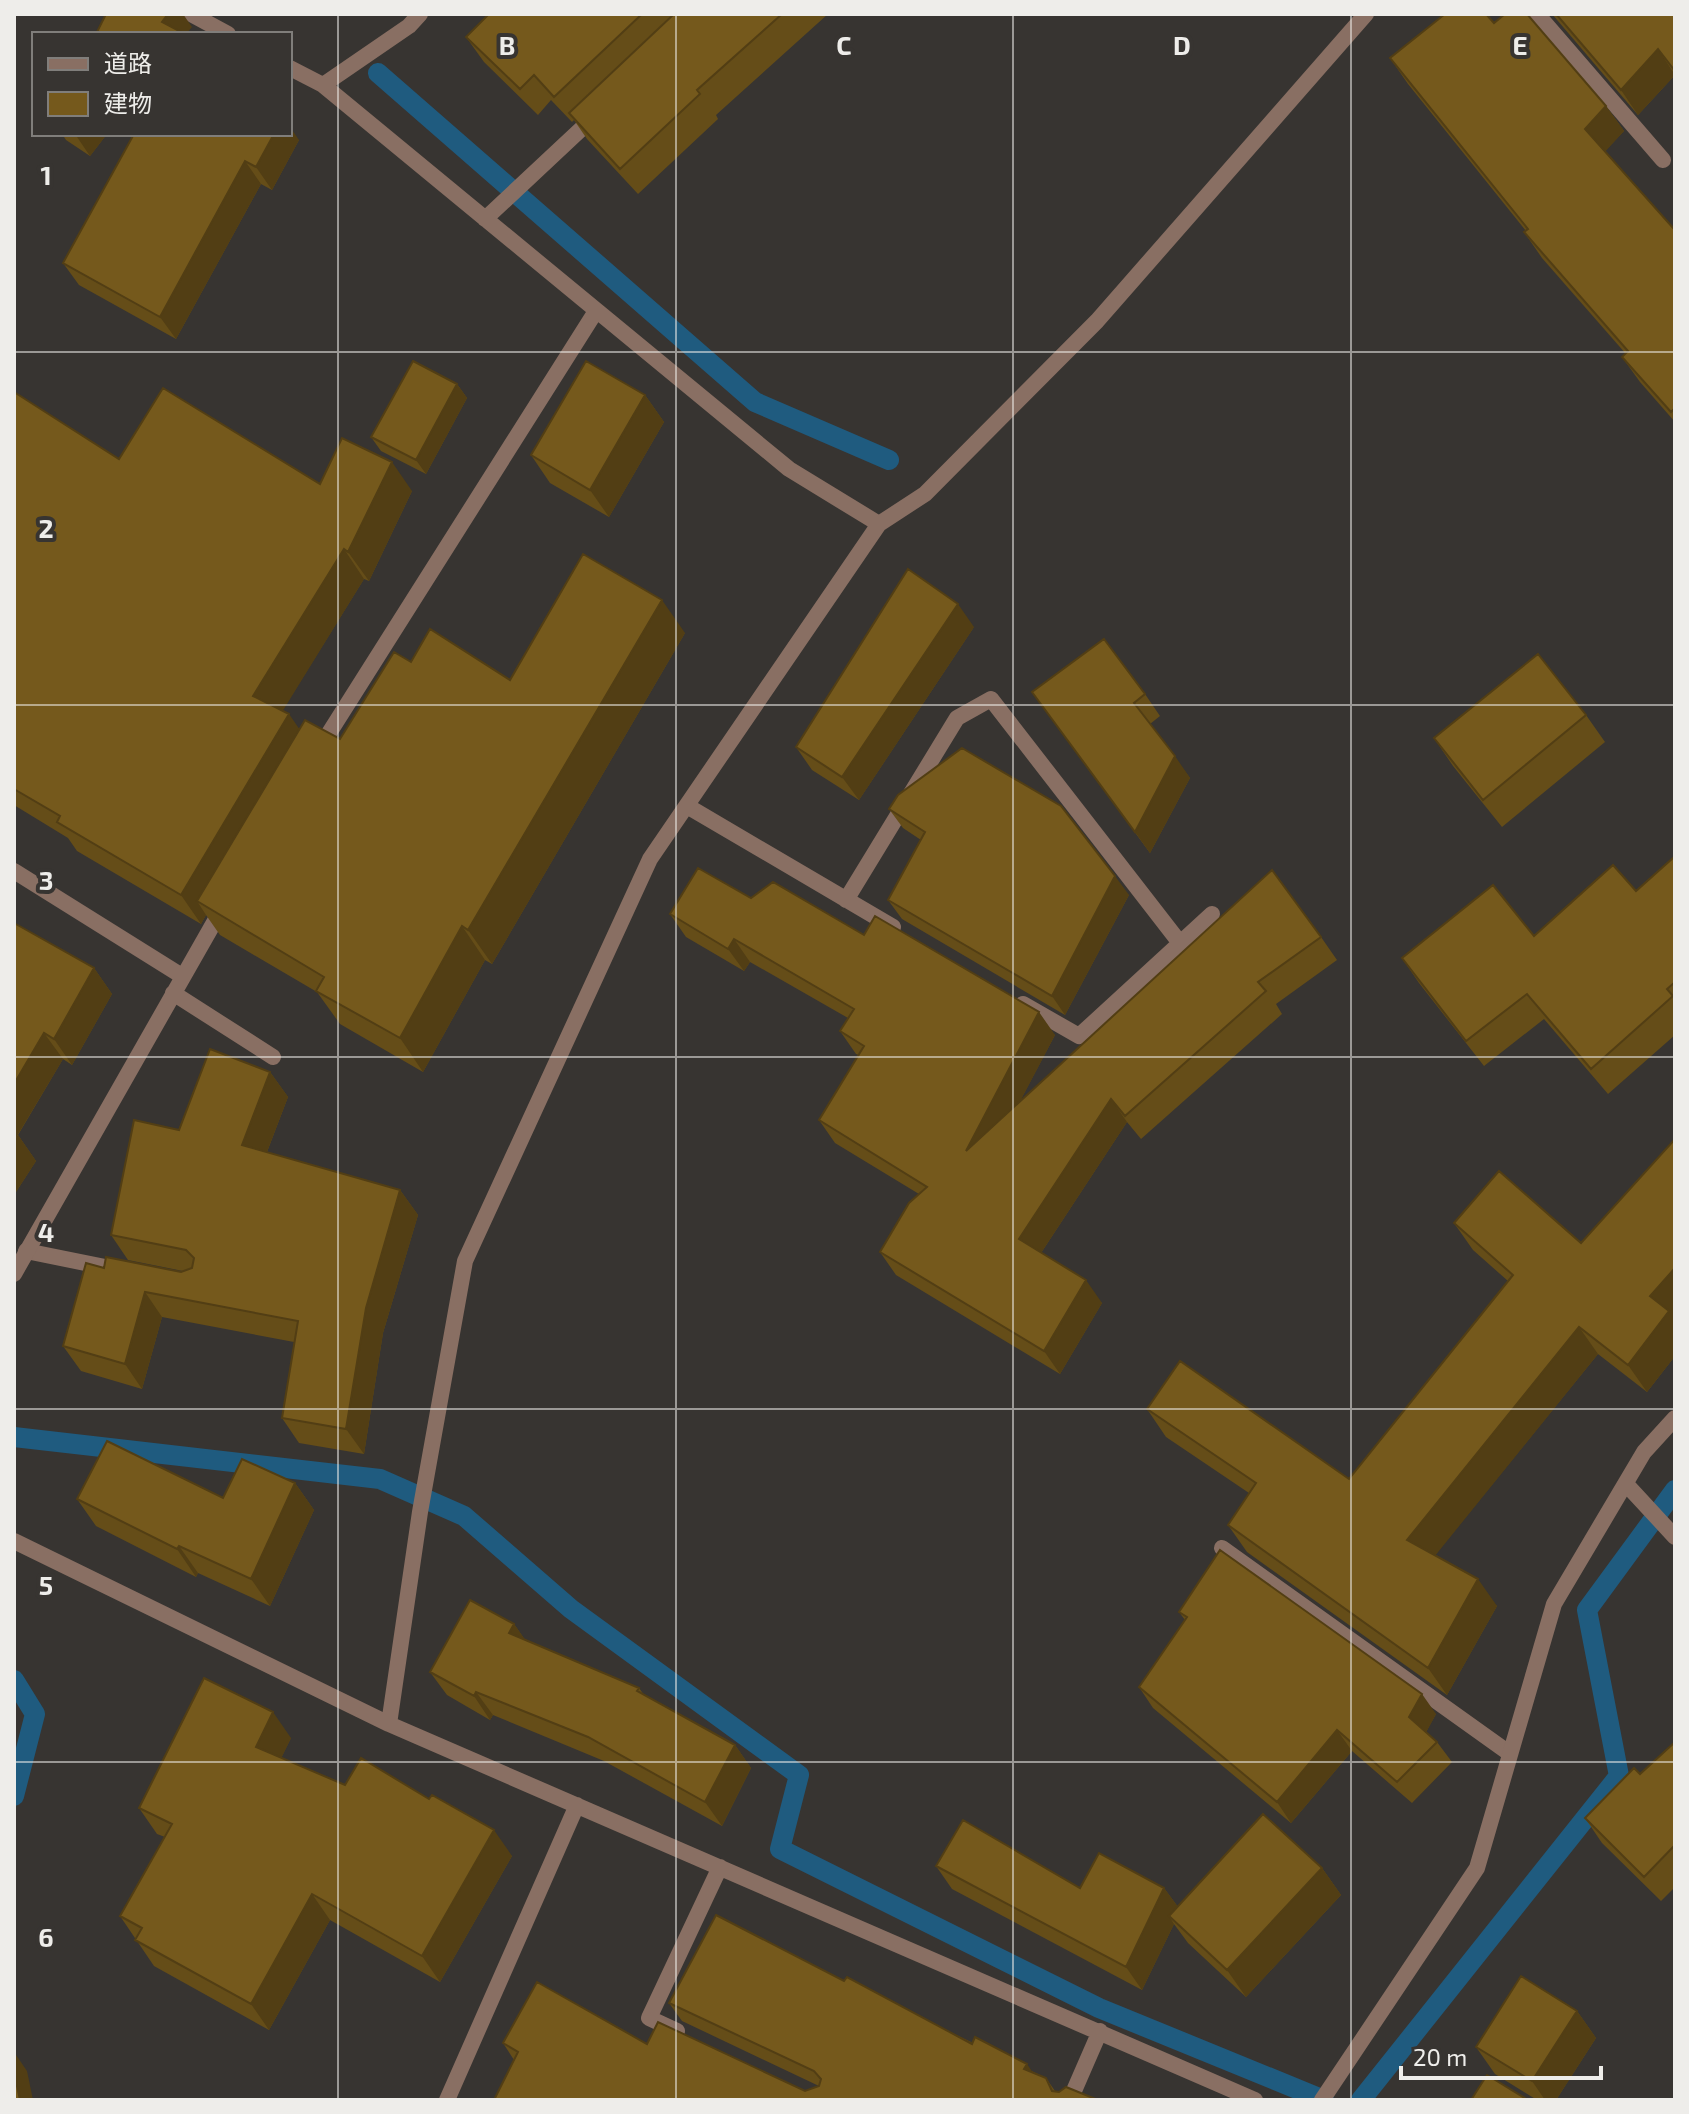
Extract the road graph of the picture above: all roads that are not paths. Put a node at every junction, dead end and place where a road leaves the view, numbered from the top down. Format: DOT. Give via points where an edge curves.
graph roads {
  1 [pos="191,14"];
  2 [pos="420,14"];
  3 [pos="1366,14"];
  4 [pos="1537,14"];
  5 [pos="224,32"];
  6 [pos="292,69"];
  7 [pos="323,85"];
  8 [pos="611,100"];
  9 [pos="1663,160"];
  10 [pos="485,219"];
  11 [pos="596,311"];
  12 [pos="879,524"];
  13 [pos="309,766"];
  14 [pos="687,806"];
  15 [pos="14,871"];
  16 [pos="236,885"];
  17 [pos="846,900"];
  18 [pos="1212,914"];
  19 [pos="915,940"];
  20 [pos="1180,943"];
  21 [pos="182,976"];
  22 [pos="173,993"];
  23 [pos="1011,996"];
  24 [pos="273,1057"];
  25 [pos="26,1251"];
  26 [pos="14,1274"];
  27 [pos="143,1274"];
  28 [pos="1675,1418"];
  29 [pos="1626,1484"];
  30 [pos="1675,1537"];
  31 [pos="14,1541"];
  32 [pos="1222,1548"];
  33 [pos="389,1724"];
  34 [pos="1509,1753"];
  35 [pos="577,1805"];
  36 [pos="720,1867"];
  37 [pos="1100,2031"];
  38 [pos="689,2037"];
  39 [pos="447,2100"];
  40 [pos="1070,2100"];
  41 [pos="1255,2100"];
  42 [pos="1322,2100"];
  1 -- 5 [label="street"];
  2 -- 7 [label="street"];
  3 -- 12 [label="street" via="1097,321 925,494"];
  4 -- 9 [label="street"];
  6 -- 7 [label="street"];
  7 -- 10 [label="street"];
  8 -- 10 [label="street"];
  10 -- 11 [label="street"];
  11 -- 12 [label="street" via="789,469"];
  11 -- 13 [label="street"];
  12 -- 14 [label="street"];
  14 -- 17 [label="street"];
  14 -- 33 [label="street" via="650,859 465,1261"];
  15 -- 21 [label="street"];
  16 -- 21 [label="street"];
  17 -- 19 [label="street"];
  17 -- 20 [label="street" via="957,718 991,699"];
  18 -- 20 [label="street"];
  20 -- 23 [label="street" via="1079,1036"];
  21 -- 22 [label="street"];
  22 -- 24 [label="street"];
  22 -- 25 [label="street"];
  25 -- 26 [label="street"];
  25 -- 27 [label="street"];
  28 -- 29 [label="street" via="1644,1452"];
  29 -- 30 [label="street"];
  29 -- 34 [label="street" via="1554,1604"];
  31 -- 33 [label="street"];
  32 -- 34 [label="street"];
  33 -- 35 [label="street"];
  34 -- 42 [label="street" via="1477,1868"];
  35 -- 36 [label="street"];
  35 -- 39 [label="street"];
  36 -- 37 [label="street"];
  36 -- 38 [label="street" via="649,2018"];
  37 -- 40 [label="street"];
  37 -- 41 [label="street"];
}
